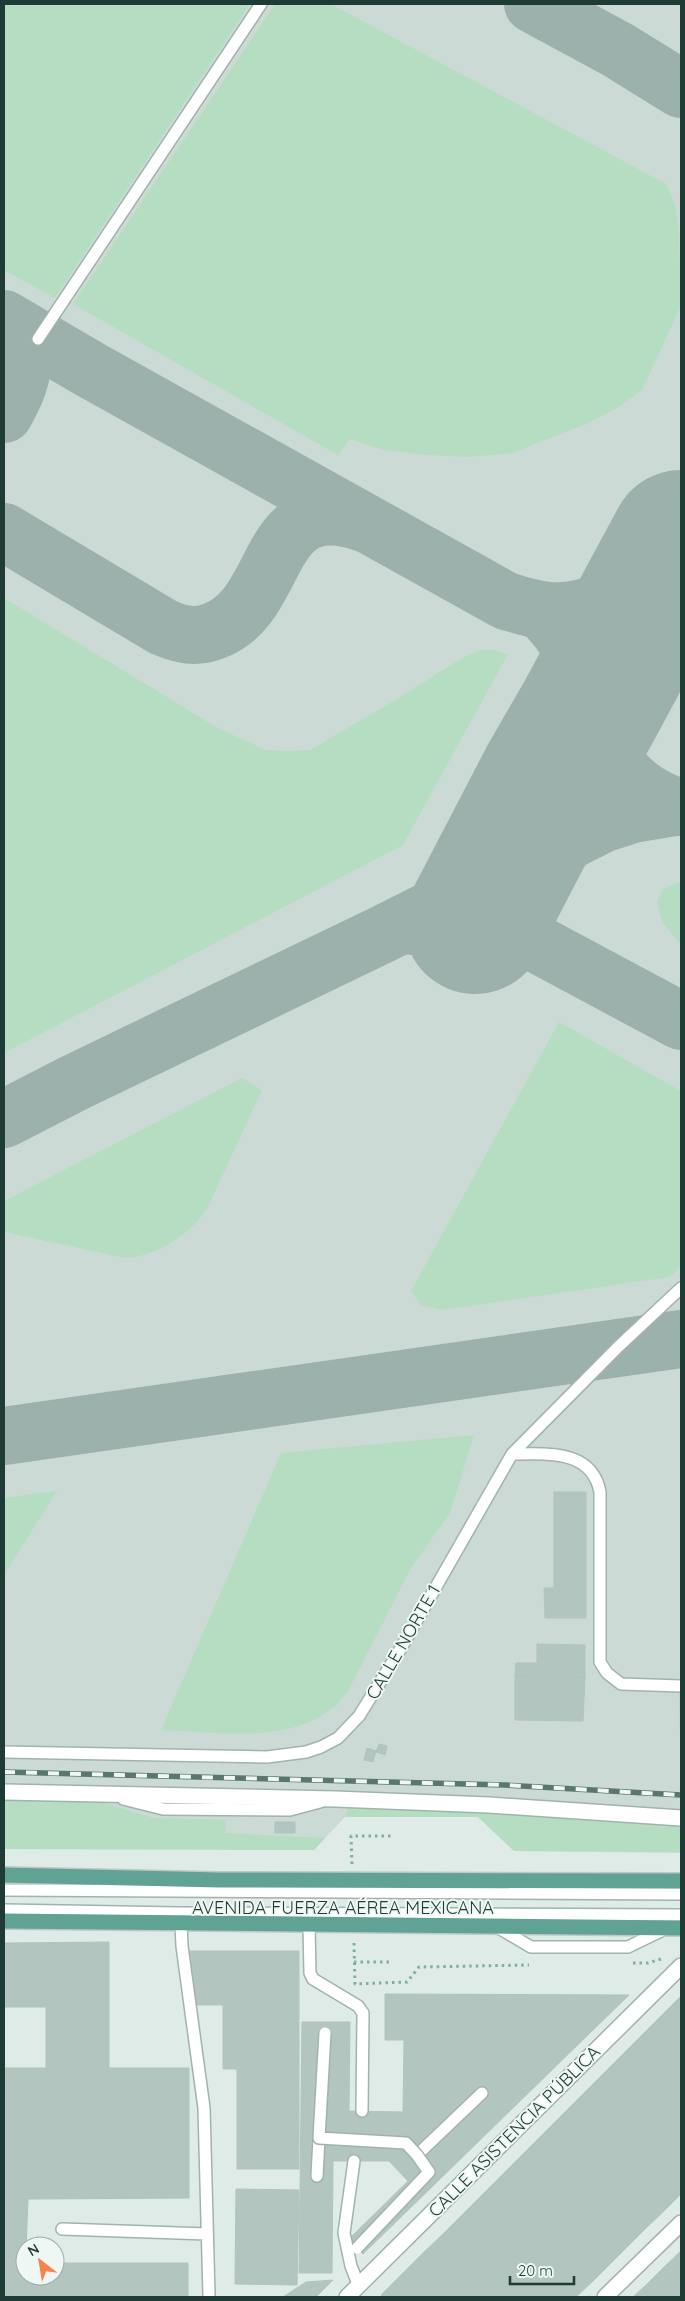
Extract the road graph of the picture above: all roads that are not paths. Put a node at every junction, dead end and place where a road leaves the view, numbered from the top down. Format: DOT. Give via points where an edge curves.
graph roads {
  1 [pos="262,4"];
  2 [pos="38,339"];
  3 [pos="681,1288"];
  4 [pos="512,1454"];
  5 [pos="681,1686"];
  6 [pos="4,1752"];
  7 [pos="4,1792"];
  8 [pos="681,1818"];
  9 [pos="4,1875"];
  10 [pos="681,1881"];
  11 [pos="4,1890"];
  12 [pos="681,1894"];
  13 [pos="4,1910"];
  14 [pos="681,1915"];
  15 [pos="4,1921"];
  16 [pos="181,1925"];
  17 [pos="309,1926"];
  18 [pos="681,1928"];
  19 [pos="681,1966"];
  20 [pos="325,2033"];
  21 [pos="482,2093"];
  22 [pos="362,2111"];
  23 [pos="319,2138"];
  24 [pos="417,2155"];
  25 [pos="354,2161"];
  26 [pos="317,2176"];
  27 [pos="681,2223"];
  28 [pos="62,2229"];
  29 [pos="207,2234"];
  30 [pos="353,2252"];
  31 [pos="358,2284"];
  32 [pos="209,2295"];
  33 [pos="347,2297"];
  34 [pos="606,2297"];
  1 -- 2 [label="lane"];
  3 -- 4 [label="lane, CALLE NORTE 1"];
  4 -- 5 [label="lane" via="557,1455 575,1459 594,1473 600,1492 602,1668 621,1684"];
  4 -- 6 [label="lane, CALLE NORTE 1" via="398,1655 360,1716 338,1738 306,1752 267,1757"];
  7 -- 8 [label="street" via="498,1805"];
  9 -- 10 [label="main road, AVENIDA FUERZA AÉREA MEXICANA"];
  11 -- 12 [label="lane"];
  13 -- 14 [label="lane"];
  15 -- 16 [label="main road, AVENIDA FUERZA AÉREA MEXICANA"];
  16 -- 17 [label="main road, AVENIDA FUERZA AÉREA MEXICANA"];
  16 -- 29 [label="lane" via="204,2108"];
  17 -- 18 [label="main road, AVENIDA FUERZA AÉREA MEXICANA"];
  17 -- 22 [label="lane" via="310,1973 313,1978 358,2006 363,2013"];
  19 -- 31 [label="street, CALLE ASISTENCIA PÚBLICA"];
  20 -- 23 [label="lane, bridge"];
  21 -- 24 [label="lane"];
  23 -- 24 [label="lane, bridge" via="406,2143"];
  23 -- 26 [label="lane"];
  24 -- 30 [label="lane, bridge" via="428,2172"];
  25 -- 30 [label="lane" via="344,2233"];
  27 -- 34 [label="street"];
  28 -- 29 [label="lane"];
  29 -- 32 [label="lane"];
  30 -- 31 [label="lane"];
  31 -- 33 [label="street, CALLE ASISTENCIA PÚBLICA"];
}
